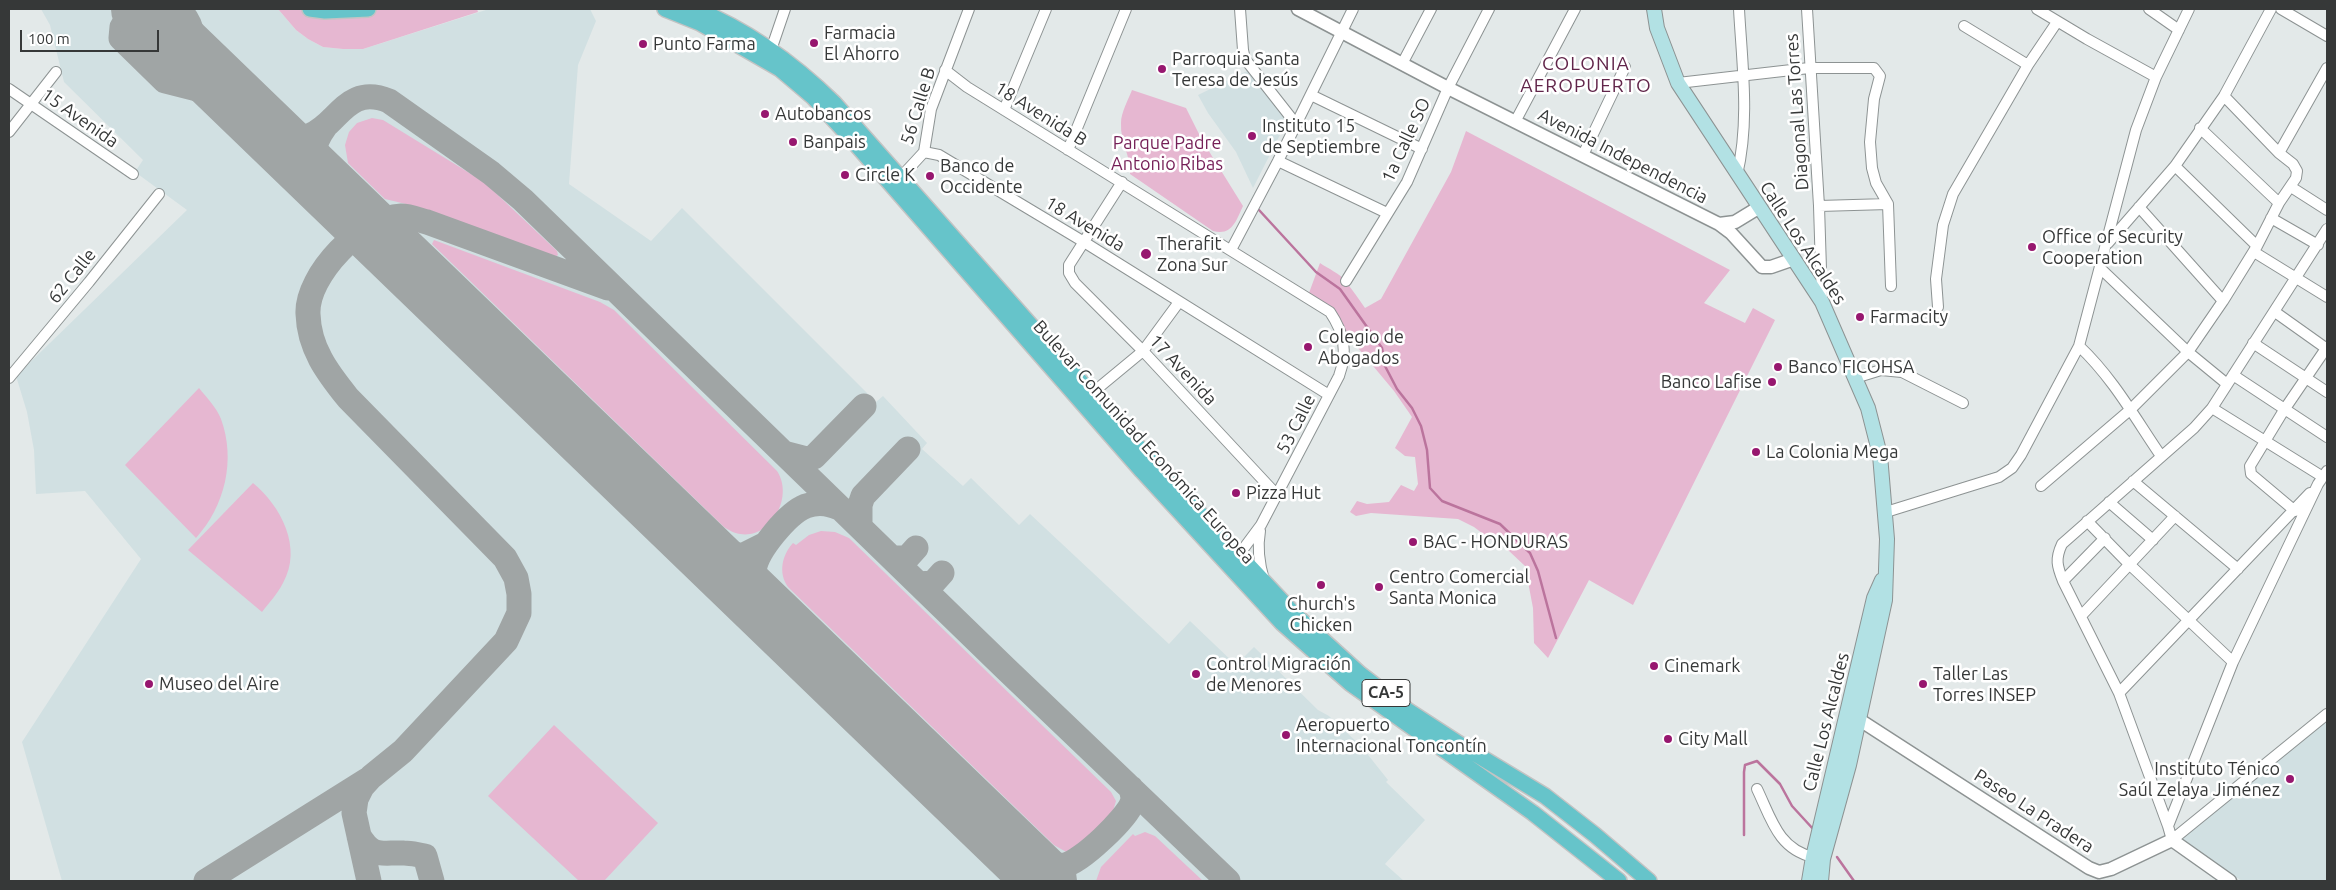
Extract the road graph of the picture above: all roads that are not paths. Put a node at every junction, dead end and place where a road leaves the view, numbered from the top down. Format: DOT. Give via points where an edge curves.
graph roads {
  1 [pos="310,9"];
  2 [pos="368,9"];
  3 [pos="665,9"];
  4 [pos="695,9"];
  5 [pos="785,9"];
  6 [pos="969,9"];
  7 [pos="1046,9"];
  8 [pos="1126,9"];
  9 [pos="1240,9"];
  10 [pos="1298,9"];
  11 [pos="1353,9"];
  12 [pos="1431,9"];
  13 [pos="1489,9"];
  14 [pos="1575,9"];
  15 [pos="1654,9"];
  16 [pos="1739,9"];
  17 [pos="1806,9"];
  18 [pos="2038,9"];
  19 [pos="2149,9"];
  20 [pos="2189,9"];
  21 [pos="2271,9"];
  22 [pos="2281,9"];
  23 [pos="2058,22"];
  24 [pos="1964,26"];
  25 [pos="2179,30"];
  26 [pos="1341,32"];
  27 [pos="2327,36"];
  28 [pos="771,50"];
  29 [pos="1402,64"];
  30 [pos="2028,65"];
  31 [pos="1625,67"];
  32 [pos="1809,68"];
  33 [pos="2327,68"];
  34 [pos="945,70"];
  35 [pos="56,72"];
  36 [pos="1744,75"];
  37 [pos="2156,77"];
  38 [pos="1678,83"];
  39 [pos="1448,88"];
  40 [pos="9,89"];
  41 [pos="1311,95"];
  42 [pos="2224,96"];
  43 [pos="30,104"];
  44 [pos="1004,110"];
  45 [pos="1515,122"];
  46 [pos="1296,124"];
  47 [pos="2200,128"];
  48 [pos="9,132"];
  49 [pos="1422,149"];
  50 [pos="1068,150"];
  51 [pos="924,152"];
  52 [pos="2279,153"];
  53 [pos="1583,155"];
  54 [pos="1278,161"];
  55 [pos="2174,166"];
  56 [pos="133,174"];
  57 [pos="1737,175"];
  58 [pos="900,178"];
  59 [pos="1122,182"];
  60 [pos="2291,187"];
  61 [pos="159,194"];
  62 [pos="2279,203"];
  63 [pos="1888,204"];
  64 [pos="1819,206"];
  65 [pos="2139,207"];
  66 [pos="1758,208"];
  67 [pos="2327,210"];
  68 [pos="1387,213"];
  69 [pos="2271,218"];
  70 [pos="1719,224"];
  71 [pos="2327,229"];
  72 [pos="1084,242"];
  73 [pos="2318,245"];
  74 [pos="2106,246"];
  75 [pos="2256,249"];
  76 [pos="1231,250"];
  77 [pos="1794,259"];
  78 [pos="2100,268"];
  79 [pos="2297,278"];
  80 [pos="1346,281"];
  81 [pos="1891,286"];
  82 [pos="2327,296"];
  83 [pos="2223,301"];
  84 [pos="1179,302"];
  85 [pos="1822,302"];
  86 [pos="1938,307"];
  87 [pos="2275,312"];
  88 [pos="1342,334"];
  89 [pos="2253,343"];
  90 [pos="2079,346"];
  91 [pos="2327,348"];
  92 [pos="1143,351"];
  93 [pos="2188,352"];
  94 [pos="9,378"];
  95 [pos="1855,378"];
  96 [pos="2305,378"];
  97 [pos="2230,379"];
  98 [pos="2327,392"];
  99 [pos="1091,394"];
  100 [pos="1329,395"];
  101 [pos="1964,402"];
  102 [pos="2212,408"];
  103 [pos="2131,409"];
  104 [pos="2284,410"];
  105 [pos="2327,437"];
  106 [pos="2265,441"];
  107 [pos="2161,456"];
  108 [pos="1149,469"];
  109 [pos="2323,477"];
  110 [pos="2134,481"];
  111 [pos="2041,486"];
  112 [pos="1278,495"];
  113 [pos="2109,502"];
  114 [pos="2295,511"];
  115 [pos="1886,512"];
  116 [pos="2175,516"];
  117 [pos="2087,522"];
  118 [pos="1261,525"];
  119 [pos="2105,538"];
  120 [pos="2153,540"];
  121 [pos="1238,556"];
  122 [pos="2129,564"];
  123 [pos="2238,569"];
  124 [pos="2064,581"];
  125 [pos="1265,584"];
  126 [pos="2081,616"];
  127 [pos="2189,621"];
  128 [pos="2234,662"];
  129 [pos="2119,693"];
  130 [pos="2327,714"];
  131 [pos="1853,716"];
  132 [pos="1757,789"];
  133 [pos="2168,826"];
  134 [pos="2172,840"];
  135 [pos="1813,857"];
  136 [pos="1619,881"];
  137 [pos="1649,881"];
  138 [pos="1810,881"];
  139 [pos="1821,881"];
  140 [pos="2230,881"];
  1 -- 2 [label="main road"];
  3 -- 108 [label="main road, Bulevar Comunidad Económica Europea" via="700,23 752,51 813,97"];
  4 -- 28 [label="main road, Bulevar Comunidad Económica Europea"];
  5 -- 28 [label="street"];
  6 -- 34 [label="street, 56 Calle B"];
  7 -- 44 [label="street"];
  8 -- 50 [label="street"];
  9 -- 46 [label="street" via="1245,59"];
  10 -- 26 [label="street, Avenida Independencia"];
  11 -- 26 [label="street"];
  12 -- 29 [label="street"];
  13 -- 39 [label="street, 1a Calle SO"];
  14 -- 45 [label="street"];
  15 -- 38 [label="main road, Calle Los Alcaldes" via="1657,28"];
  16 -- 36 [label="street"];
  17 -- 32 [label="street, Diagonal Las Torres"];
  18 -- 23 [label="street"];
  19 -- 25 [label="street"];
  20 -- 25 [label="street"];
  21 -- 42 [label="street"];
  22 -- 27 [label="street"];
  23 -- 30 [label="street"];
  23 -- 37 [label="street"];
  24 -- 30 [label="street"];
  25 -- 37 [label="street"];
  26 -- 29 [label="street, Avenida Independencia"];
  26 -- 41 [label="street"];
  28 -- 58 [label="main road, Bulevar Comunidad Económica Europea" via="809,78 834,102"];
  29 -- 39 [label="street, Avenida Independencia"];
  30 -- 86 [label="street" via="1953,194 1943,226 1936,279"];
  31 -- 53 [label="street"];
  32 -- 36 [label="street"];
  32 -- 63 [label="street" via="1874,68 1880,76 1870,142 1876,183"];
  32 -- 64 [label="street, Diagonal Las Torres"];
  33 -- 52 [label="street"];
  34 -- 44 [label="street, 18 Avenida B"];
  34 -- 51 [label="street, 56 Calle B" via="931,109"];
  35 -- 43 [label="street"];
  36 -- 38 [label="street"];
  36 -- 57 [label="street" via="1742,153"];
  37 -- 74 [label="street" via="2136,130"];
  38 -- 57 [label="main road, Calle Los Alcaldes"];
  39 -- 45 [label="street, Avenida Independencia"];
  39 -- 49 [label="street, 1a Calle SO"];
  40 -- 43 [label="street, 15 Avenida"];
  41 -- 46 [label="street"];
  41 -- 49 [label="street"];
  42 -- 47 [label="street"];
  42 -- 52 [label="street"];
  43 -- 48 [label="street"];
  43 -- 56 [label="street, 15 Avenida"];
  44 -- 50 [label="street, 18 Avenida B"];
  45 -- 53 [label="street, Avenida Independencia"];
  46 -- 54 [label="street"];
  47 -- 55 [label="street"];
  47 -- 62 [label="street"];
  49 -- 68 [label="street, 1a Calle SO" via="1407,182"];
  50 -- 59 [label="street, 18 Avenida B"];
  51 -- 58 [label="street, 56 Calle B"];
  51 -- 72 [label="street, 18 Avenida" via="939,155"];
  52 -- 60 [label="street" via="2297,171"];
  53 -- 70 [label="street, Avenida Independencia"];
  54 -- 68 [label="street"];
  54 -- 76 [label="street"];
  55 -- 65 [label="street"];
  55 -- 75 [label="street"];
  57 -- 66 [label="main road, Calle Los Alcaldes"];
  58 -- 99 [label="main road, Bulevar Comunidad Económica Europea"];
  59 -- 72 [label="street"];
  59 -- 76 [label="street, 18 Avenida B"];
  60 -- 62 [label="street"];
  60 -- 67 [label="street"];
  61 -- 94 [label="street, 62 Calle"];
  62 -- 69 [label="street"];
  63 -- 64 [label="street"];
  63 -- 81 [label="street"];
  64 -- 85 [label="street, Diagonal Las Torres"];
  65 -- 74 [label="street"];
  65 -- 83 [label="street"];
  66 -- 70 [label="street, Avenida Independencia" via="1735,222"];
  66 -- 77 [label="main road, Calle Los Alcaldes"];
  68 -- 80 [label="street, 1a Calle SO"];
  69 -- 73 [label="street"];
  69 -- 75 [label="street"];
  70 -- 77 [label="street, Avenida Independencia" via="1762,267"];
  71 -- 73 [label="street"];
  72 -- 84 [label="street, 18 Avenida"];
  72 -- 92 [label="street, 17 Avenida" via="1068,265 1069,273"];
  73 -- 79 [label="street"];
  74 -- 78 [label="street"];
  75 -- 79 [label="street"];
  75 -- 83 [label="street"];
  76 -- 88 [label="street, 18 Avenida B" via="1330,312"];
  77 -- 85 [label="main road, Calle Los Alcaldes"];
  78 -- 90 [label="street"];
  78 -- 93 [label="street"];
  79 -- 82 [label="street"];
  79 -- 87 [label="street"];
  83 -- 93 [label="street"];
  84 -- 92 [label="street"];
  84 -- 100 [label="street, 18 Avenida"];
  85 -- 95 [label="main road, Calle Los Alcaldes"];
  87 -- 89 [label="street"];
  87 -- 91 [label="street"];
  88 -- 100 [label="street, 53 Calle" via="1345,357"];
  89 -- 96 [label="street"];
  89 -- 97 [label="street"];
  90 -- 103 [label="street" via="2100,366"];
  90 -- 115 [label="street" via="2012,468 1999,477"];
  91 -- 96 [label="street"];
  92 -- 99 [label="street"];
  92 -- 112 [label="street, 17 Avenida"];
  93 -- 97 [label="street"];
  93 -- 103 [label="street"];
  95 -- 101 [label="street" via="1881,370 1902,372"];
  95 -- 115 [label="main road, Calle Los Alcaldes" via="1868,408 1880,455"];
  96 -- 98 [label="street"];
  96 -- 104 [label="street"];
  97 -- 102 [label="street"];
  97 -- 104 [label="street"];
  99 -- 108 [label="main road, Bulevar Comunidad Económica Europea"];
  100 -- 112 [label="street, 53 Calle"];
  102 -- 106 [label="street"];
  102 -- 107 [label="street"];
  103 -- 107 [label="street"];
  103 -- 111 [label="street"];
  104 -- 105 [label="street"];
  104 -- 106 [label="street"];
  106 -- 109 [label="street"];
  106 -- 114 [label="street" via="2250,466 2251,474"];
  107 -- 110 [label="street"];
  108 -- 121 [label="main road, Bulevar Comunidad Económica Europea / CA-5"];
  108 -- 136 [label="main road, Bulevar Comunidad Económica Europea / CA-5" via="1282,623 1351,684 1532,812"];
  109 -- 114 [label="street"];
  109 -- 128 [label="street"];
  110 -- 113 [label="street"];
  110 -- 116 [label="street"];
  112 -- 118 [label="street, 53 Calle"];
  113 -- 117 [label="street"];
  113 -- 120 [label="street"];
  114 -- 123 [label="street"];
  115 -- 131 [label="main road, Calle Los Alcaldes" via="1885,600"];
  116 -- 120 [label="street"];
  116 -- 123 [label="street"];
  117 -- 119 [label="street"];
  117 -- 124 [label="street" via="2062,544 2056,556 2056,565"];
  118 -- 121 [label="street, 53 Calle"];
  118 -- 125 [label="street, 53 Calle" via="1259,565"];
  119 -- 122 [label="street"];
  119 -- 124 [label="street"];
  120 -- 122 [label="street"];
  121 -- 125 [label="main road, Bulevar Comunidad Económica Europea / CA-5"];
  122 -- 126 [label="street"];
  122 -- 127 [label="street"];
  123 -- 127 [label="street"];
  124 -- 126 [label="street"];
  125 -- 137 [label="main road, Bulevar Comunidad Económica Europea / CA-5" via="1360,674 1457,743 1545,796"];
  126 -- 129 [label="street"];
  127 -- 128 [label="street"];
  127 -- 129 [label="street"];
  128 -- 133 [label="street"];
  129 -- 133 [label="street"];
  130 -- 134 [label="street"];
  131 -- 134 [label="street, Paseo La Pradera" via="2099,872"];
  131 -- 135 [label="main road, Calle Los Alcaldes"];
  131 -- 139 [label="main road, Calle Los Alcaldes"];
  132 -- 135 [label="street" via="1786,845 1800,854"];
  133 -- 134 [label="street"];
  134 -- 140 [label="street"];
  135 -- 138 [label="main road, Calle Los Alcaldes"];
}
